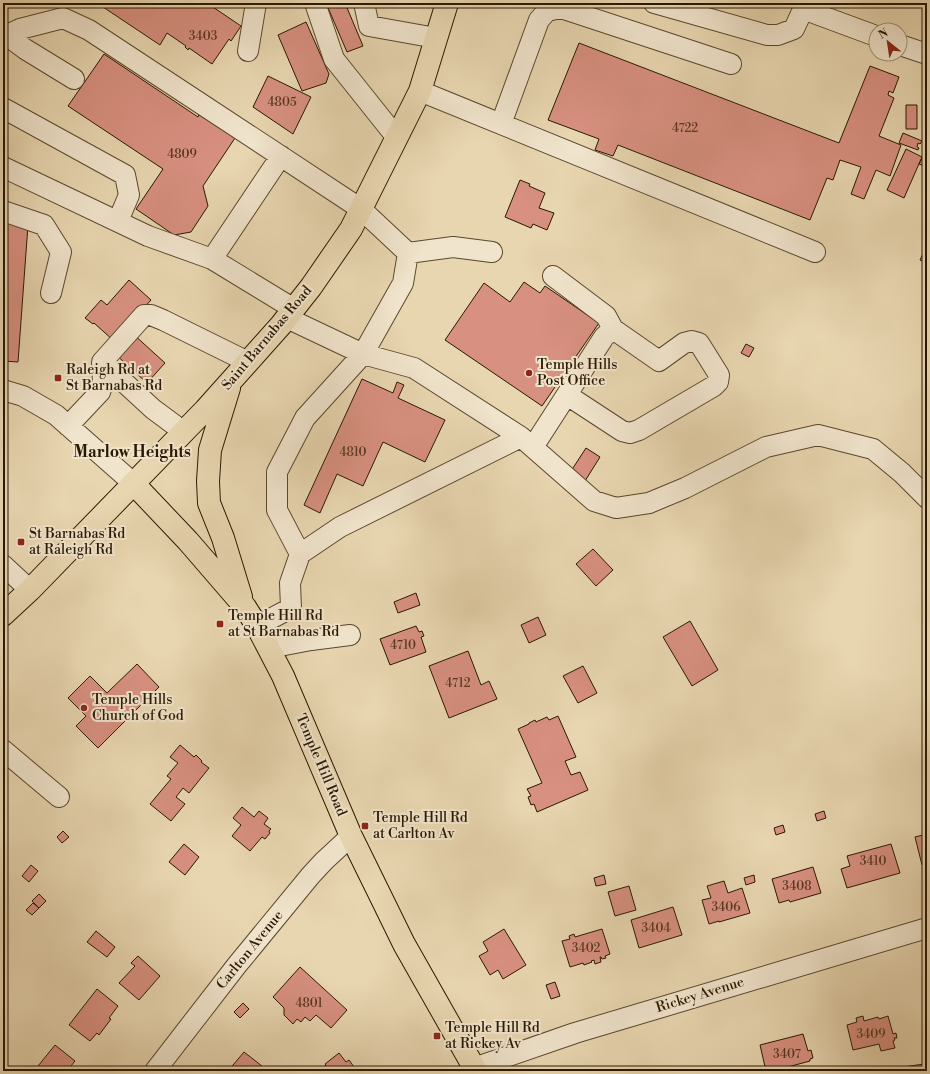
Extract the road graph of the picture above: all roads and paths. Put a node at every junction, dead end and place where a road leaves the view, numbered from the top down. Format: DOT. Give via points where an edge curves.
graph roads {
  1 [pos="256,3"];
  2 [pos="315,3"];
  3 [pos="364,3"];
  4 [pos="447,3"];
  5 [pos="654,3"];
  6 [pos="805,6"];
  7 [pos="868,33"];
  8 [pos="5,36"];
  9 [pos="436,38"];
  10 [pos="908,47"];
  11 [pos="248,51"];
  12 [pos="927,54"];
  13 [pos="731,64"];
  14 [pos="74,79"];
  15 [pos="420,91"];
  16 [pos="3,108"];
  17 [pos="501,124"];
  18 [pos="397,138"];
  19 [pos="281,156"];
  20 [pos="3,167"];
  21 [pos="362,209"];
  22 [pos="3,211"];
  23 [pos="118,221"];
  24 [pos="492,252"];
  25 [pos="814,252"];
  26 [pos="408,253"];
  27 [pos="212,259"];
  28 [pos="553,276"];
  29 [pos="51,293"];
  30 [pos="290,314"];
  31 [pos="613,329"];
  32 [pos="363,354"];
  33 [pos="102,362"];
  34 [pos="248,362"];
  35 [pos="232,381"];
  36 [pos="3,390"];
  37 [pos="567,395"];
  38 [pos="68,426"];
  39 [pos="184,432"];
  40 [pos="527,442"];
  41 [pos="133,483"];
  42 [pos="927,498"];
  43 [pos="300,554"];
  44 [pos="3,565"];
  45 [pos="30,590"];
  46 [pos="245,607"];
  47 [pos="3,615"];
  48 [pos="257,626"];
  49 [pos="350,634"];
  50 [pos="269,648"];
  51 [pos="3,750"];
  52 [pos="59,797"];
  53 [pos="351,836"];
  54 [pos="927,928"];
  55 [pos="475,1070"];
  56 [pos="155,1071"];
  1 -- 11 [label="street"];
  2 -- 18 [label="street" via="334,59"];
  3 -- 9 [label="street" via="369,26"];
  4 -- 9 [label="main road, Saint Barnabas Road"];
  5 -- 6 [label="street" via="767,36 794,29"];
  6 -- 7 [label="street"];
  8 -- 14 [label="street"];
  8 -- 19 [label="street" via="20,29 64,18 89,30"];
  9 -- 15 [label="main road, Saint Barnabas Road"];
  10 -- 12 [label="street"];
  13 -- 17 [label="street" via="561,8 547,11 539,20"];
  15 -- 17 [label="street"];
  15 -- 18 [label="main road, Saint Barnabas Road"];
  16 -- 23 [label="street" via="125,175 129,195"];
  17 -- 25 [label="street"];
  18 -- 21 [label="main road, Saint Barnabas Road"];
  19 -- 21 [label="street"];
  19 -- 27 [label="street"];
  20 -- 23 [label="street"];
  21 -- 26 [label="street"];
  21 -- 30 [label="main road, Saint Barnabas Road" via="351,229"];
  22 -- 29 [label="street" via="44,224 61,252"];
  23 -- 27 [label="street" via="148,236"];
  24 -- 26 [label="street" via="453,247"];
  26 -- 32 [label="street" via="403,282"];
  27 -- 30 [label="street"];
  28 -- 31 [label="street" via="606,316"];
  30 -- 32 [label="street"];
  30 -- 34 [label="main road, Saint Barnabas Road"];
  31 -- 37 [label="street" via="604,337"];
  31 -- 37 [label="street" via="659,361 684,344 692,341 699,343 719,375 718,382 630,433 622,431"];
  32 -- 40 [label="street" via="414,368"];
  32 -- 43 [label="street" via="305,418 277,472 277,510"];
  33 -- 34 [label="street" via="144,315 150,315"];
  33 -- 38 [label="street" via="103,382 100,392"];
  33 -- 39 [label="street" via="153,409"];
  34 -- 35 [label="main road, Saint Barnabas Road"];
  35 -- 39 [label="main road, Saint Barnabas Road"];
  35 -- 46 [label="main road" via="210,450 209,503"];
  36 -- 38 [label="street" via="23,396 56,415"];
  37 -- 40 [label="street"];
  38 -- 41 [label="street"];
  39 -- 41 [label="main road, Saint Barnabas Road"];
  40 -- 42 [label="street" via="594,501 616,508 649,503 685,488 766,447 818,435 873,448"];
  40 -- 43 [label="street" via="340,527"];
  41 -- 45 [label="main road, Saint Barnabas Road"];
  41 -- 46 [label="main road, Temple Hill Road" via="188,540"];
  43 -- 48 [label="street" via="290,583 291,608"];
  44 -- 45 [label="street"];
  45 -- 47 [label="main road, Saint Barnabas Road"];
  46 -- 48 [label="main road, Temple Hill Road"];
  48 -- 50 [label="main road, Temple Hill Road"];
  49 -- 50 [label="street"];
  50 -- 53 [label="main road, Temple Hill Road"];
  51 -- 52 [label="street"];
  53 -- 55 [label="main road, Temple Hill Road" via="404,944"];
  53 -- 56 [label="street, Carlton Avenue" via="311,875"];
  54 -- 55 [label="street, Rickey Avenue" via="575,1032"];
}
